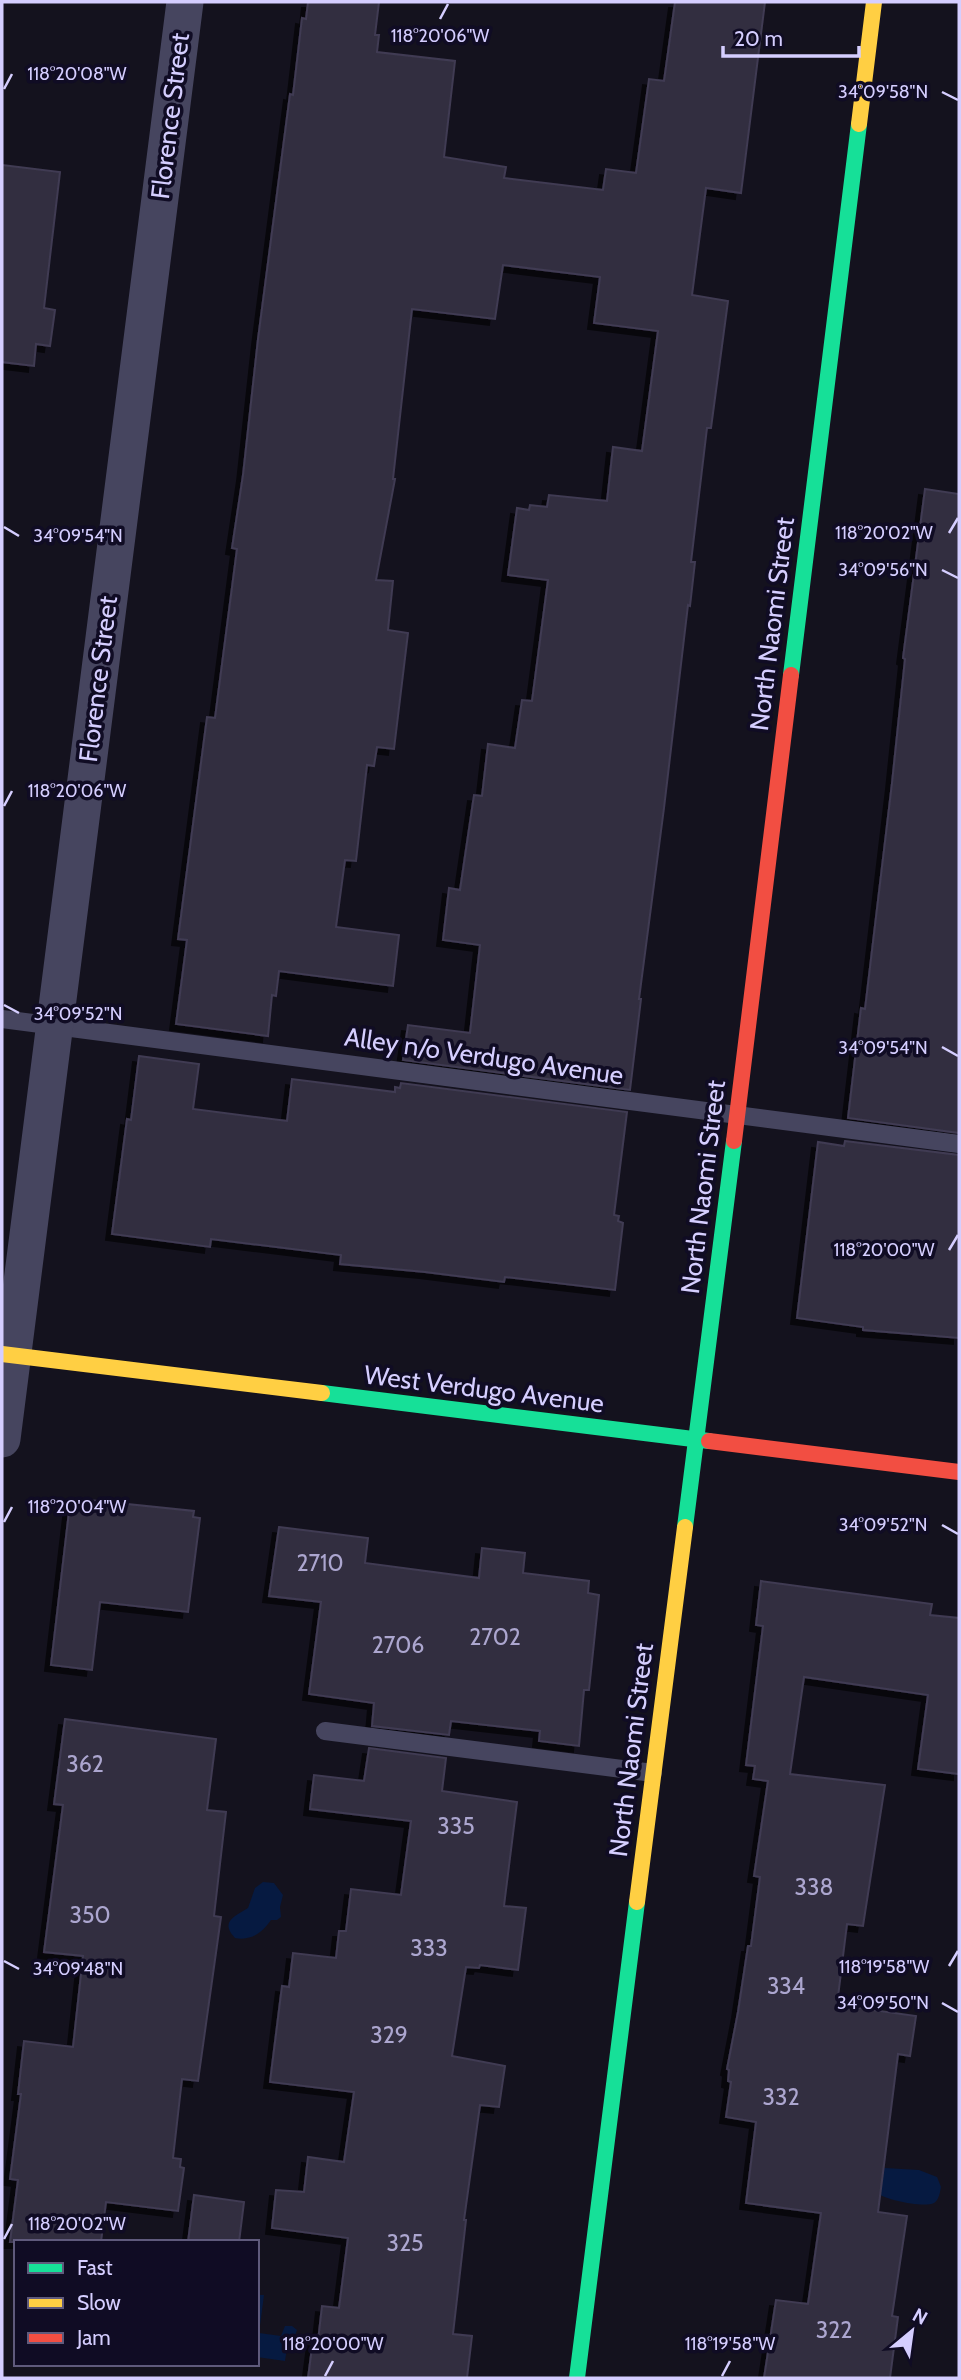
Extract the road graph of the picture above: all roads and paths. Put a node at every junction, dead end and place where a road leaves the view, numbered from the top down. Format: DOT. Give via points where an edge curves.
graph roads {
  1 [pos="185,2"];
  2 [pos="874,2"];
  3 [pos="2,1019"];
  4 [pos="54,1025"];
  5 [pos="737,1116"];
  6 [pos="959,1144"];
  7 [pos="7,1354"];
  8 [pos="2,1439"];
  9 [pos="696,1441"];
  10 [pos="959,1472"];
  11 [pos="325,1731"];
  12 [pos="653,1773"];
  13 [pos="576,2378"];
  1 -- 4 [label="street, Florence Street"];
  2 -- 5 [label="street, North Naomi Street"];
  3 -- 4 [label="lane, Alley n/o Verdugo Avenue"];
  4 -- 5 [label="lane, Alley n/o Verdugo Avenue"];
  4 -- 7 [label="street, Florence Street"];
  5 -- 6 [label="lane, Alley n/o Verdugo Avenue"];
  5 -- 9 [label="street, North Naomi Street"];
  7 -- 8 [label="street, Florence Street"];
  7 -- 9 [label="street, West Verdugo Avenue"];
  9 -- 10 [label="street, West Verdugo Avenue"];
  9 -- 12 [label="street, North Naomi Street"];
  11 -- 12 [label="lane"];
  12 -- 13 [label="street, North Naomi Street"];
}
